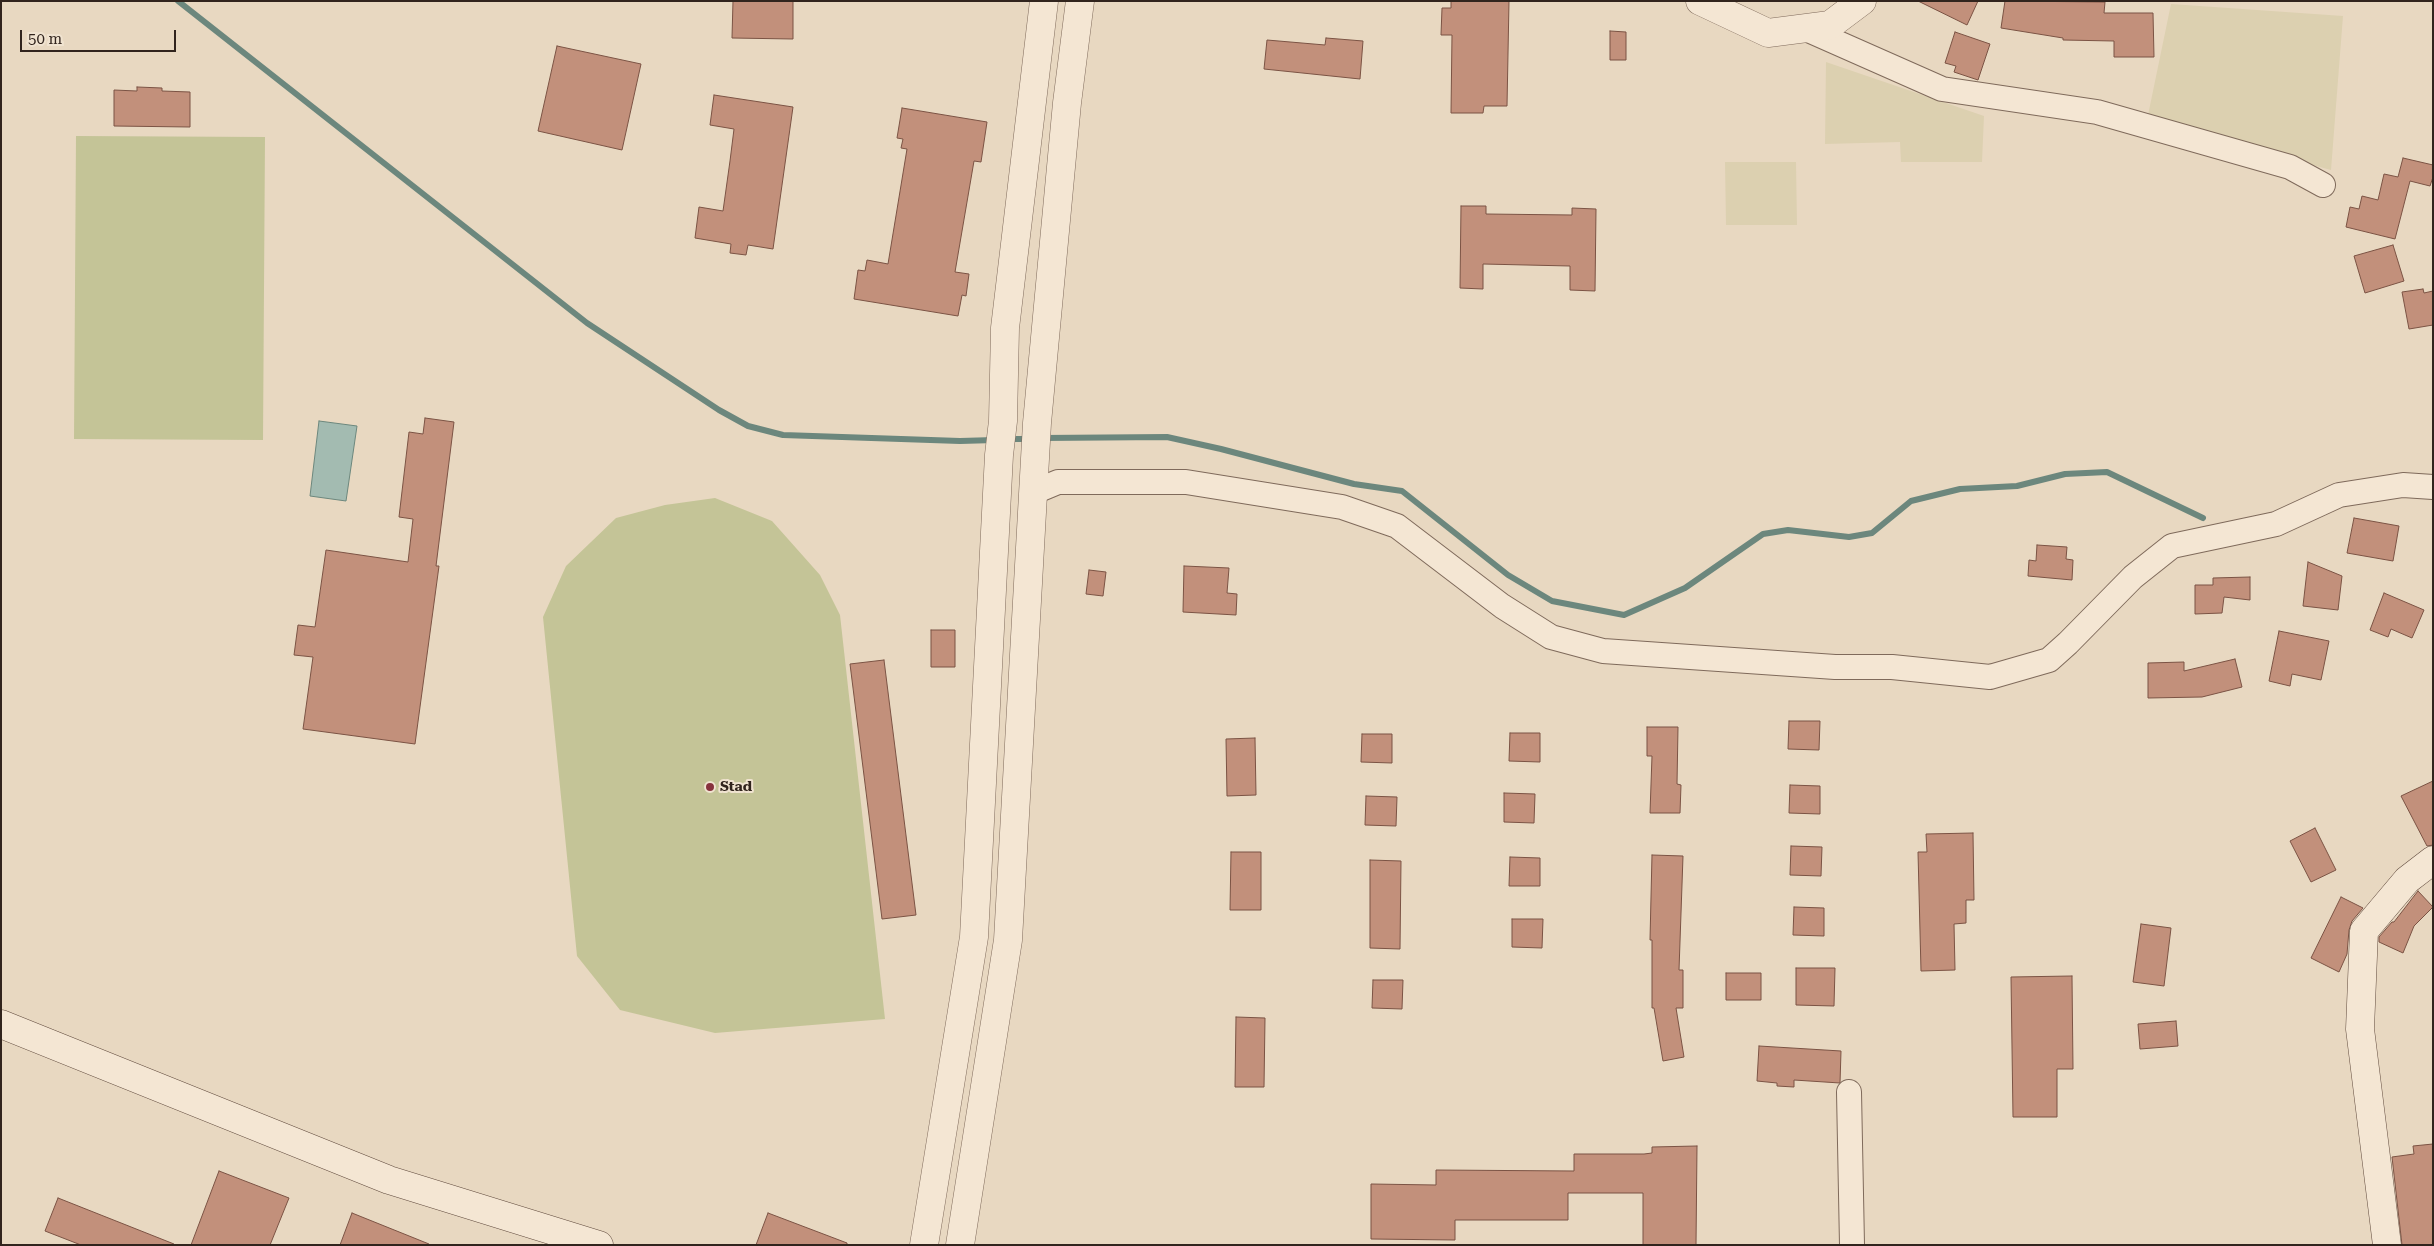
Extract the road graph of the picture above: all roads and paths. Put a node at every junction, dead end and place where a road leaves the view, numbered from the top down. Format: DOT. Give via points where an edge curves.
graph roads {
  1 [pos="1044,1"];
  2 [pos="1080,1"];
  3 [pos="1700,1"];
  4 [pos="1862,1"];
  5 [pos="1804,28"];
  6 [pos="2322,185"];
  7 [pos="2433,487"];
  8 [pos="1034,492"];
  9 [pos="2433,860"];
  10 [pos="4,1031"];
  11 [pos="1849,1092"];
  12 [pos="599,1245"];
  13 [pos="924,1245"];
  14 [pos="960,1245"];
  15 [pos="1852,1245"];
  16 [pos="2387,1245"];
  1 -- 13 [label="street" via="1005,328 1003,421 974,937"];
  2 -- 8 [label="street" via="1066,113"];
  3 -- 5 [label="street" via="1768,33"];
  4 -- 5 [label="street" via="1830,25"];
  5 -- 6 [label="street" via="1942,89 2097,112 2290,167"];
  7 -- 8 [label="street" via="2403,485 2339,495 2276,524 2172,546 2133,577 2049,660 1990,677 1892,667 1835,667 1603,651 1551,636 1502,606 1397,526 1342,507 1186,482 1058,482"];
  8 -- 14 [label="street" via="1008,940"];
  9 -- 16 [label="street" via="2407,880 2364,931 2360,1030"];
  10 -- 12 [label="street" via="389,1180"];
  11 -- 15 [label="street"];
}
